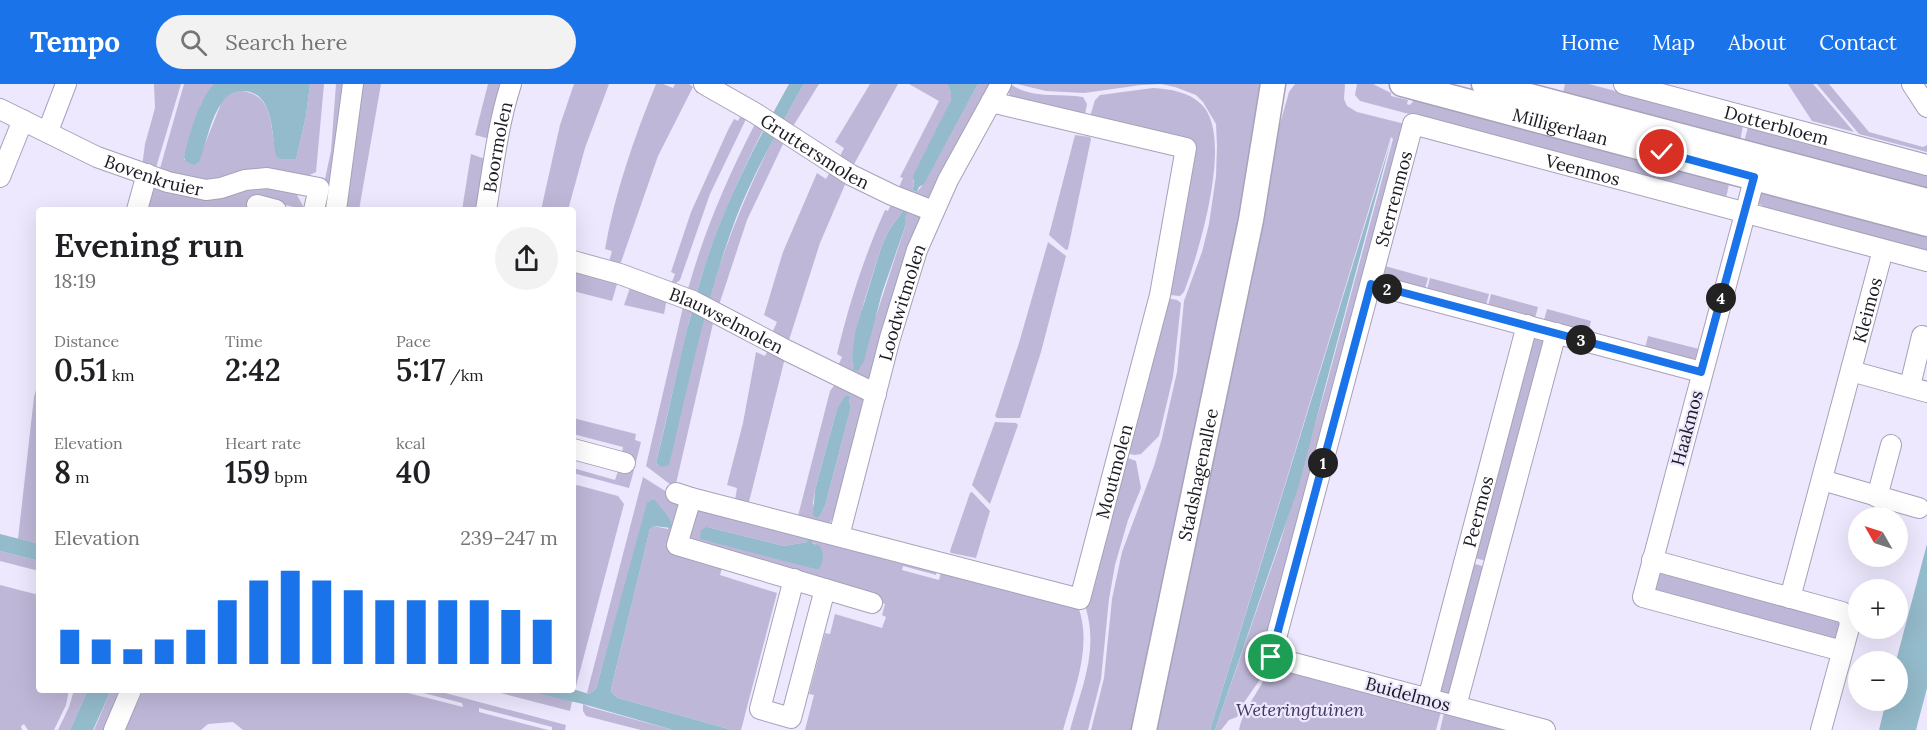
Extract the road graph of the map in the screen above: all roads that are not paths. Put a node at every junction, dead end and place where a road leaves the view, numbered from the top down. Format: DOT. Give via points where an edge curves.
graph roads {
  1 [pos="66,84"];
  2 [pos="353,84"];
  3 [pos="511,84"];
  4 [pos="704,84"];
  5 [pos="1001,84"];
  6 [pos="1273,84"];
  7 [pos="1288,84"];
  8 [pos="1402,84"];
  9 [pos="1484,84"];
  10 [pos="1624,84"];
  11 [pos="1912,84"];
  12 [pos="1521,97"];
  13 [pos="991,102"];
  14 [pos="1927,107"];
  15 [pos="0,109"];
  16 [pos="23,120"];
  17 [pos="1413,124"];
  18 [pos="48,131"];
  19 [pos="1927,165"];
  20 [pos="1757,167"];
  21 [pos="147,174"];
  22 [pos="0,177"];
  23 [pos="1927,201"];
  24 [pos="257,205"];
  25 [pos="138,207"];
  26 [pos="265,207"];
  27 [pos="315,207"];
  28 [pos="336,207"];
  29 [pos="487,207"];
  30 [pos="933,211"];
  31 [pos="1745,212"];
  32 [pos="1251,220"];
  33 [pos="1927,224"];
  34 [pos="1883,250"];
  35 [pos="1927,261"];
  36 [pos="576,262"];
  37 [pos="1371,284"];
  38 [pos="1527,325"];
  39 [pos="1556,333"];
  40 [pos="1922,336"];
  41 [pos="1851,370"];
  42 [pos="1701,372"];
  43 [pos="1918,389"];
  44 [pos="876,393"];
  45 [pos="1891,445"];
  46 [pos="576,450"];
  47 [pos="625,463"];
  48 [pos="1822,480"];
  49 [pos="1877,497"];
  50 [pos="1919,508"];
  51 [pos="839,536"];
  52 [pos="1652,560"];
  53 [pos="794,579"];
  54 [pos="825,589"];
  55 [pos="1790,598"];
  56 [pos="873,603"];
  57 [pos="1842,651"];
  58 [pos="1271,657"];
  59 [pos="130,693"];
  60 [pos="1428,699"];
  61 [pos="1456,706"];
  62 [pos="114,730"];
  63 [pos="1144,730"];
  64 [pos="1545,730"];
  65 [pos="1821,730"];
  1 -- 18 [label="street"];
  2 -- 28 [label="street"];
  3 -- 29 [label="street, Boormolen"];
  4 -- 30 [label="street, Gruttersmolen" via="852,175"];
  5 -- 13 [label="street, Loodwitmolen"];
  6 -- 32 [label="main road, Stadshagenallee"];
  7 -- 32 [label="main road, Stadshagenallee"];
  8 -- 12 [label="main road, Milligerlaan"];
  9 -- 12 [label="main road, Milligerlaan"];
  10 -- 19 [label="street, Dotterbloem"];
  11 -- 14 [label="street"];
  12 -- 20 [label="main road, Milligerlaan"];
  13 -- 30 [label="street, Loodwitmolen"];
  13 -- 51 [label="street, Moutmolen" via="1186,148 1160,294 1080,599"];
  15 -- 16 [label="street, Bovenkruier"];
  16 -- 18 [label="street, Bovenkruier"];
  16 -- 22 [label="street"];
  17 -- 31 [label="street, Veenmos"];
  17 -- 37 [label="street, Sterrenmos"];
  18 -- 21 [label="street, Bovenkruier" via="97,157"];
  20 -- 23 [label="main road, Milligerlaan"];
  20 -- 31 [label="street, Haakmos"];
  20 -- 33 [label="main road, Milligerlaan"];
  21 -- 25 [label="street"];
  21 -- 27 [label="street, Bovenkruier" via="206,190 267,178 319,188"];
  24 -- 26 [label="street"];
  30 -- 44 [label="street, Loodwitmolen" via="903,291"];
  31 -- 34 [label="street, Veenmos"];
  31 -- 42 [label="street, Haakmos"];
  32 -- 63 [label="main road, Stadshagenallee"];
  34 -- 35 [label="street, Veenmos"];
  34 -- 41 [label="street, Kleimos"];
  36 -- 44 [label="street, Blauwselmolen" via="700,305"];
  37 -- 38 [label="street"];
  37 -- 58 [label="street, Sterrenmos"];
  38 -- 39 [label="street"];
  38 -- 60 [label="street, Peermos"];
  39 -- 42 [label="street"];
  39 -- 61 [label="street, Peermos"];
  40 -- 43 [label="street"];
  41 -- 43 [label="street"];
  41 -- 48 [label="street, Kleimos"];
  42 -- 52 [label="street, Haakmos"];
  44 -- 51 [label="street, Loodwitmolen"];
  45 -- 49 [label="street"];
  46 -- 47 [label="street"];
  48 -- 49 [label="street"];
  48 -- 55 [label="street, Kleimos"];
  49 -- 50 [label="street"];
  51 -- 53 [label="street, Moutmolen" via="684,495 677,545"];
  52 -- 55 [label="street"];
  52 -- 57 [label="street, Haakmos" via="1642,597"];
  53 -- 54 [label="street"];
  53 -- 54 [label="street" via="755,715 791,718"];
  54 -- 56 [label="street"];
  55 -- 57 [label="street" via="1848,616 1850,624"];
  57 -- 65 [label="street"];
  58 -- 60 [label="street, Buidelmos"];
  59 -- 62 [label="street"];
  60 -- 61 [label="street, Buidelmos"];
  61 -- 64 [label="street, Buidelmos"];
}
